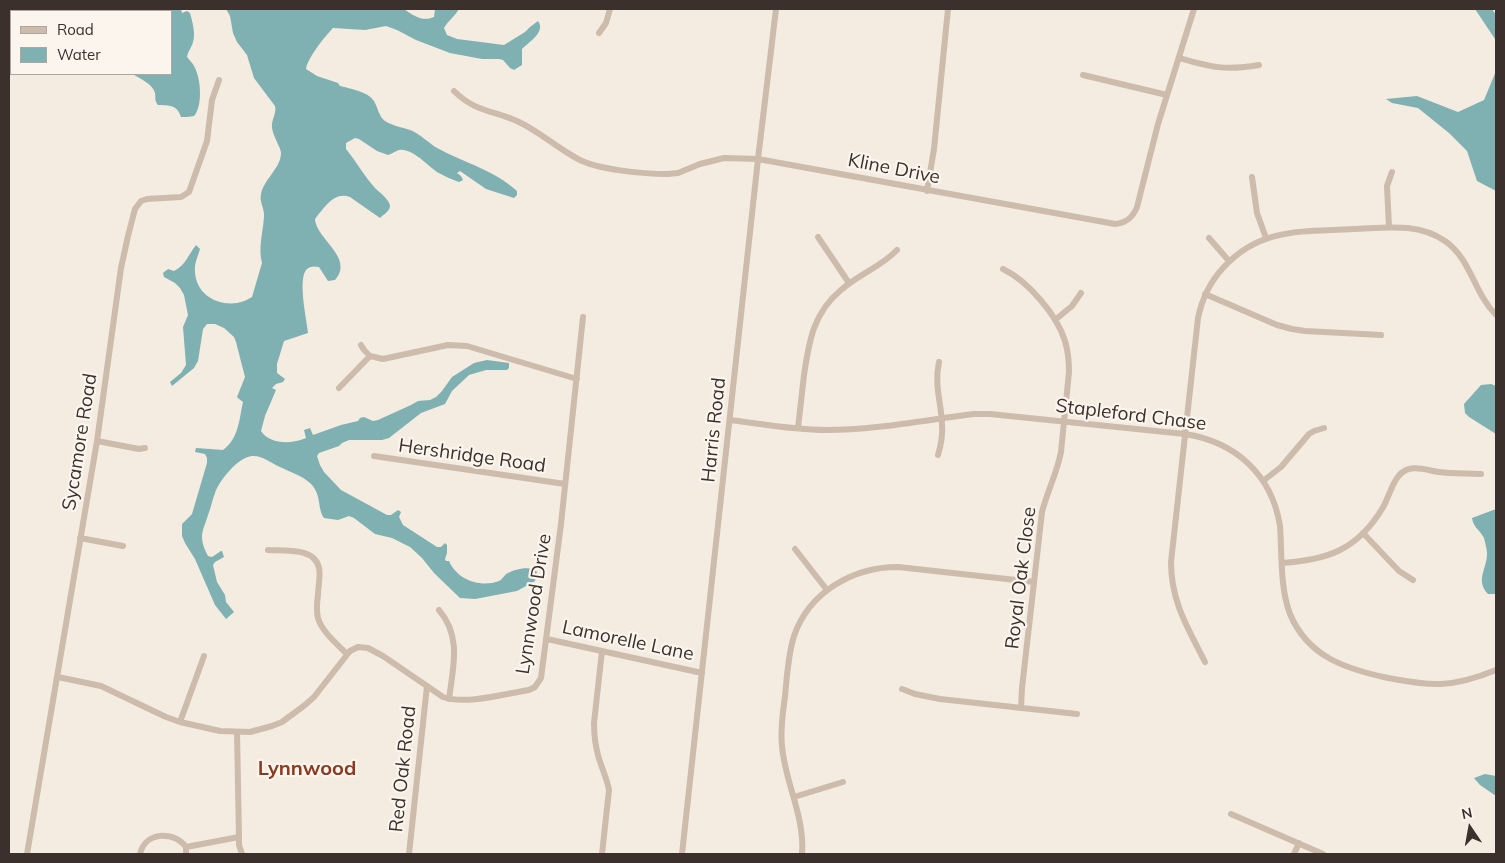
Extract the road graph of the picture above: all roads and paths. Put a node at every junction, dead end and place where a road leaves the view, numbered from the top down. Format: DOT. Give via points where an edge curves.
graph roads {
  1 [pos="610,9"];
  2 [pos="776,9"];
  3 [pos="948,9"];
  4 [pos="1194,9"];
  5 [pos="599,33"];
  6 [pos="1179,58"];
  7 [pos="1259,66"];
  8 [pos="1083,75"];
  9 [pos="219,80"];
  10 [pos="454,91"];
  11 [pos="1167,95"];
  12 [pos="758,159"];
  13 [pos="1392,172"];
  14 [pos="1252,177"];
  15 [pos="926,190"];
  16 [pos="1388,227"];
  17 [pos="818,237"];
  18 [pos="1209,238"];
  19 [pos="1266,238"];
  20 [pos="897,250"];
  21 [pos="1229,261"];
  22 [pos="1003,269"];
  23 [pos="849,283"];
  24 [pos="1081,293"];
  25 [pos="1205,294"];
  26 [pos="1496,315"];
  27 [pos="583,318"];
  28 [pos="1055,320"];
  29 [pos="1381,335"];
  30 [pos="361,344"];
  31 [pos="370,356"];
  32 [pos="939,362"];
  33 [pos="577,379"];
  34 [pos="339,388"];
  35 [pos="942,418"];
  36 [pos="730,420"];
  37 [pos="1064,421"];
  38 [pos="798,428"];
  39 [pos="1324,428"];
  40 [pos="1185,434"];
  41 [pos="97,441"];
  42 [pos="145,448"];
  43 [pos="938,455"];
  44 [pos="374,456"];
  45 [pos="1481,474"];
  46 [pos="1263,481"];
  47 [pos="565,484"];
  48 [pos="1363,533"];
  49 [pos="80,538"];
  50 [pos="124,546"];
  51 [pos="795,549"];
  52 [pos="268,550"];
  53 [pos="1282,563"];
  54 [pos="1413,580"];
  55 [pos="1034,582"];
  56 [pos="827,590"];
  57 [pos="439,610"];
  58 [pos="547,639"];
  59 [pos="602,651"];
  60 [pos="347,654"];
  61 [pos="204,656"];
  62 [pos="1205,662"];
  63 [pos="1496,670"];
  64 [pos="702,673"];
  65 [pos="58,676"];
  66 [pos="427,686"];
  67 [pos="902,689"];
  68 [pos="450,699"];
  69 [pos="1021,708"];
  70 [pos="1077,714"];
  71 [pos="180,722"];
  72 [pos="237,732"];
  73 [pos="844,782"];
  74 [pos="794,797"];
  75 [pos="1231,814"];
  76 [pos="239,837"];
  77 [pos="1299,843"];
  78 [pos="186,851"];
  79 [pos="27,854"];
  80 [pos="140,854"];
  81 [pos="242,854"];
  82 [pos="410,854"];
  83 [pos="602,854"];
  84 [pos="682,854"];
  85 [pos="802,854"];
  86 [pos="1294,854"];
  87 [pos="1323,854"];
  1 -- 5 [label="street"];
  2 -- 12 [label="street, Harris Road"];
  3 -- 15 [label="street" via="934,148"];
  4 -- 6 [label="street, Kline Drive"];
  6 -- 7 [label="street" via="1209,67 1235,69"];
  6 -- 11 [label="street, Kline Drive"];
  8 -- 11 [label="street"];
  9 -- 41 [label="street, Sycamore Road" via="212,100 207,141 189,192 181,197 145,199 135,208 121,268"];
  10 -- 12 [label="street, Kline Drive" via="476,108 519,122 576,158 597,166 668,174 724,158"];
  11 -- 15 [label="street, Kline Drive" via="1137,207 1131,218 1121,223"];
  12 -- 15 [label="street, Kline Drive"];
  12 -- 36 [label="street, Harris Road"];
  13 -- 16 [label="street" via="1387,186"];
  14 -- 19 [label="street" via="1256,206"];
  16 -- 19 [label="street" via="1288,233"];
  16 -- 26 [label="street" via="1423,231 1454,249"];
  17 -- 23 [label="street"];
  18 -- 21 [label="street"];
  19 -- 21 [label="street" via="1250,245"];
  20 -- 23 [label="street" via="880,265"];
  21 -- 25 [label="street"];
  22 -- 28 [label="street, Royal Oak Close" via="1022,282"];
  23 -- 38 [label="street" via="831,300 811,334"];
  24 -- 28 [label="street" via="1072,306"];
  25 -- 29 [label="street" via="1292,329"];
  25 -- 40 [label="street" via="1198,318"];
  27 -- 33 [label="street, Lynnwood Drive"];
  28 -- 37 [label="street, Royal Oak Close" via="1065,339 1069,360"];
  30 -- 31 [label="street"];
  31 -- 33 [label="street" via="383,359 448,346 467,346"];
  31 -- 34 [label="street"];
  32 -- 35 [label="street" via="937,389"];
  33 -- 47 [label="street, Lynnwood Drive"];
  35 -- 37 [label="street, Stapleford Chase" via="990,414"];
  35 -- 38 [label="street, Stapleford Chase" via="840,430"];
  35 -- 43 [label="street"];
  36 -- 38 [label="street, Stapleford Chase"];
  36 -- 64 [label="street, Harris Road"];
  37 -- 40 [label="street, Stapleford Chase"];
  37 -- 55 [label="street, Royal Oak Close" via="1059,463 1042,512"];
  39 -- 46 [label="street" via="1309,434 1281,467"];
  40 -- 46 [label="street, Stapleford Chase" via="1210,440 1232,451"];
  40 -- 62 [label="street" via="1171,575 1180,611"];
  41 -- 42 [label="street"];
  41 -- 49 [label="street, Sycamore Road"];
  44 -- 47 [label="street, Hershridge Road"];
  45 -- 48 [label="street" via="1413,468 1403,472 1383,509"];
  46 -- 53 [label="street, Stapleford Chase" via="1278,516"];
  47 -- 58 [label="street, Lynnwood Drive"];
  48 -- 53 [label="street" via="1331,554"];
  48 -- 54 [label="street" via="1399,571"];
  49 -- 50 [label="street"];
  49 -- 65 [label="street, Sycamore Road"];
  51 -- 56 [label="street"];
  52 -- 60 [label="street" via="303,552 316,560 319,569 318,618"];
  53 -- 63 [label="street, Stapleford Chase" via="1284,592 1294,622 1316,650 1338,664 1365,673 1422,684 1455,682"];
  55 -- 56 [label="street" via="888,567 866,570"];
  55 -- 69 [label="street, Royal Oak Close"];
  56 -- 74 [label="street" via="802,620 790,655 782,740"];
  57 -- 68 [label="street" via="454,639"];
  58 -- 59 [label="street, Lamorelle Lane"];
  58 -- 68 [label="street, Lynnwood Drive" via="541,678 535,687 464,700"];
  59 -- 64 [label="street, Lamorelle Lane"];
  59 -- 83 [label="street" via="594,733 609,790"];
  60 -- 66 [label="street" via="358,646 368,648"];
  60 -- 72 [label="street" via="314,697 282,722 260,730"];
  61 -- 71 [label="street"];
  64 -- 84 [label="street, Harris Road"];
  65 -- 71 [label="street" via="101,686"];
  65 -- 79 [label="street, Sycamore Road"];
  66 -- 68 [label="street"];
  66 -- 82 [label="street, Red Oak Road"];
  67 -- 69 [label="street" via="940,700"];
  69 -- 70 [label="street"];
  71 -- 72 [label="street"];
  72 -- 76 [label="street"];
  73 -- 74 [label="street"];
  74 -- 85 [label="street" via="802,836"];
  75 -- 77 [label="street"];
  76 -- 78 [label="street"];
  76 -- 81 [label="street"];
  77 -- 86 [label="street"];
  77 -- 87 [label="street"];
  78 -- 80 [label="street" via="176,839 160,835 148,840"];
}
